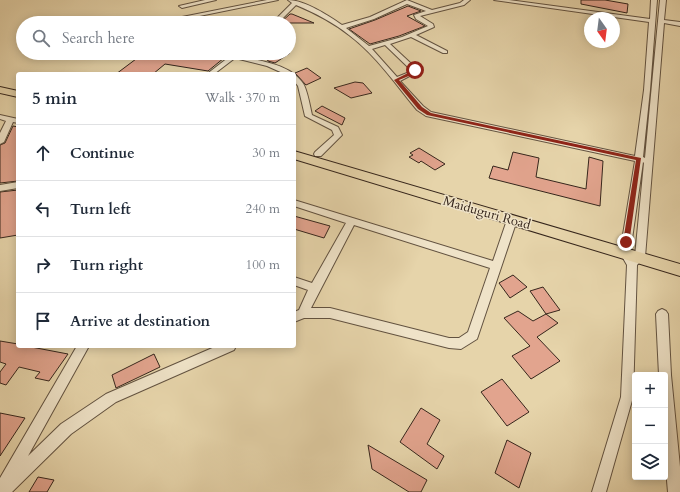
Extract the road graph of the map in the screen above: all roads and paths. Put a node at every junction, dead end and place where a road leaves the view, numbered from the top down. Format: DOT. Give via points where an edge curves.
graph roads {
  1 [pos="213,0"];
  2 [pos="275,0"];
  3 [pos="307,0"];
  4 [pos="442,0"];
  5 [pos="467,0"];
  6 [pos="497,0"];
  7 [pos="654,0"];
  8 [pos="663,0"];
  9 [pos="405,1"];
  10 [pos="293,2"];
  11 [pos="457,5"];
  12 [pos="182,6"];
  13 [pos="431,11"];
  14 [pos="191,16"];
  15 [pos="281,16"];
  16 [pos="652,21"];
  17 [pos="661,21"];
  18 [pos="680,24"];
  19 [pos="342,27"];
  20 [pos="412,35"];
  21 [pos="386,43"];
  22 [pos="368,48"];
  23 [pos="445,52"];
  24 [pos="229,60"];
  25 [pos="254,60"];
  26 [pos="213,72"];
  27 [pos="285,72"];
  28 [pos="296,79"];
  29 [pos="396,80"];
  30 [pos="0,84"];
  31 [pos="16,88"];
  32 [pos="0,90"];
  33 [pos="16,94"];
  34 [pos="0,117"];
  35 [pos="14,120"];
  36 [pos="0,142"];
  37 [pos="296,148"];
  38 [pos="318,154"];
  39 [pos="296,156"];
  40 [pos="644,160"];
  41 [pos="16,185"];
  42 [pos="0,188"];
  43 [pos="296,204"];
  44 [pos="352,220"];
  45 [pos="512,220"];
  46 [pos="633,253"];
  47 [pos="680,259"];
  48 [pos="497,266"];
  49 [pos="680,270"];
  50 [pos="296,282"];
  51 [pos="315,288"];
  52 [pos="662,314"];
  53 [pos="299,315"];
  54 [pos="82,348"];
  55 [pos="225,348"];
  56 [pos="665,372"];
  57 [pos="668,408"];
  58 [pos="1,492"];
  59 [pos="599,492"];
  60 [pos="675,492"];
  1 -- 12 [label="street"];
  2 -- 14 [label="street"];
  3 -- 10 [label="street"];
  4 -- 11 [label="street"];
  5 -- 11 [label="street"];
  6 -- 16 [label="street"];
  7 -- 16 [label="street"];
  8 -- 17 [label="street"];
  9 -- 13 [label="street"];
  9 -- 19 [label="street" via="372,18"];
  10 -- 15 [label="street"];
  10 -- 19 [label="street" via="314,10"];
  11 -- 13 [label="street"];
  13 -- 20 [label="street" via="417,16 432,26"];
  16 -- 40 [label="street"];
  17 -- 18 [label="street"];
  17 -- 40 [label="street"];
  19 -- 22 [label="street"];
  20 -- 21 [label="street"];
  20 -- 23 [label="street"];
  21 -- 22 [label="street"];
  21 -- 29 [label="street" via="416,71"];
  22 -- 29 [label="street"];
  24 -- 26 [label="street"];
  25 -- 27 [label="street"];
  28 -- 38 [label="street" via="301,86 309,116 335,129 338,134"];
  29 -- 40 [label="street" via="420,108 429,114"];
  30 -- 31 [label="highway"];
  32 -- 33 [label="highway"];
  34 -- 35 [label="street"];
  35 -- 36 [label="street"];
  37 -- 38 [label="highway, Maiduguri Road"];
  38 -- 46 [label="highway, Maiduguri Road"];
  39 -- 45 [label="highway, Maiduguri Road"];
  40 -- 46 [label="street"];
  40 -- 46 [label="street"];
  41 -- 42 [label="street"];
  43 -- 44 [label="street"];
  44 -- 48 [label="street"];
  44 -- 51 [label="street"];
  45 -- 46 [label="highway, Maiduguri Road"];
  45 -- 48 [label="street"];
  46 -- 47 [label="highway, Maiduguri Road"];
  46 -- 49 [label="highway, Maiduguri Road"];
  46 -- 59 [label="street" via="627,397"];
  48 -- 53 [label="street" via="473,335 461,344 330,313"];
  50 -- 51 [label="street"];
  51 -- 53 [label="street"];
  52 -- 56 [label="street"];
  54 -- 58 [label="street"];
  55 -- 58 [label="street" via="111,398 89,412 66,429"];
  57 -- 60 [label="street"];
}
